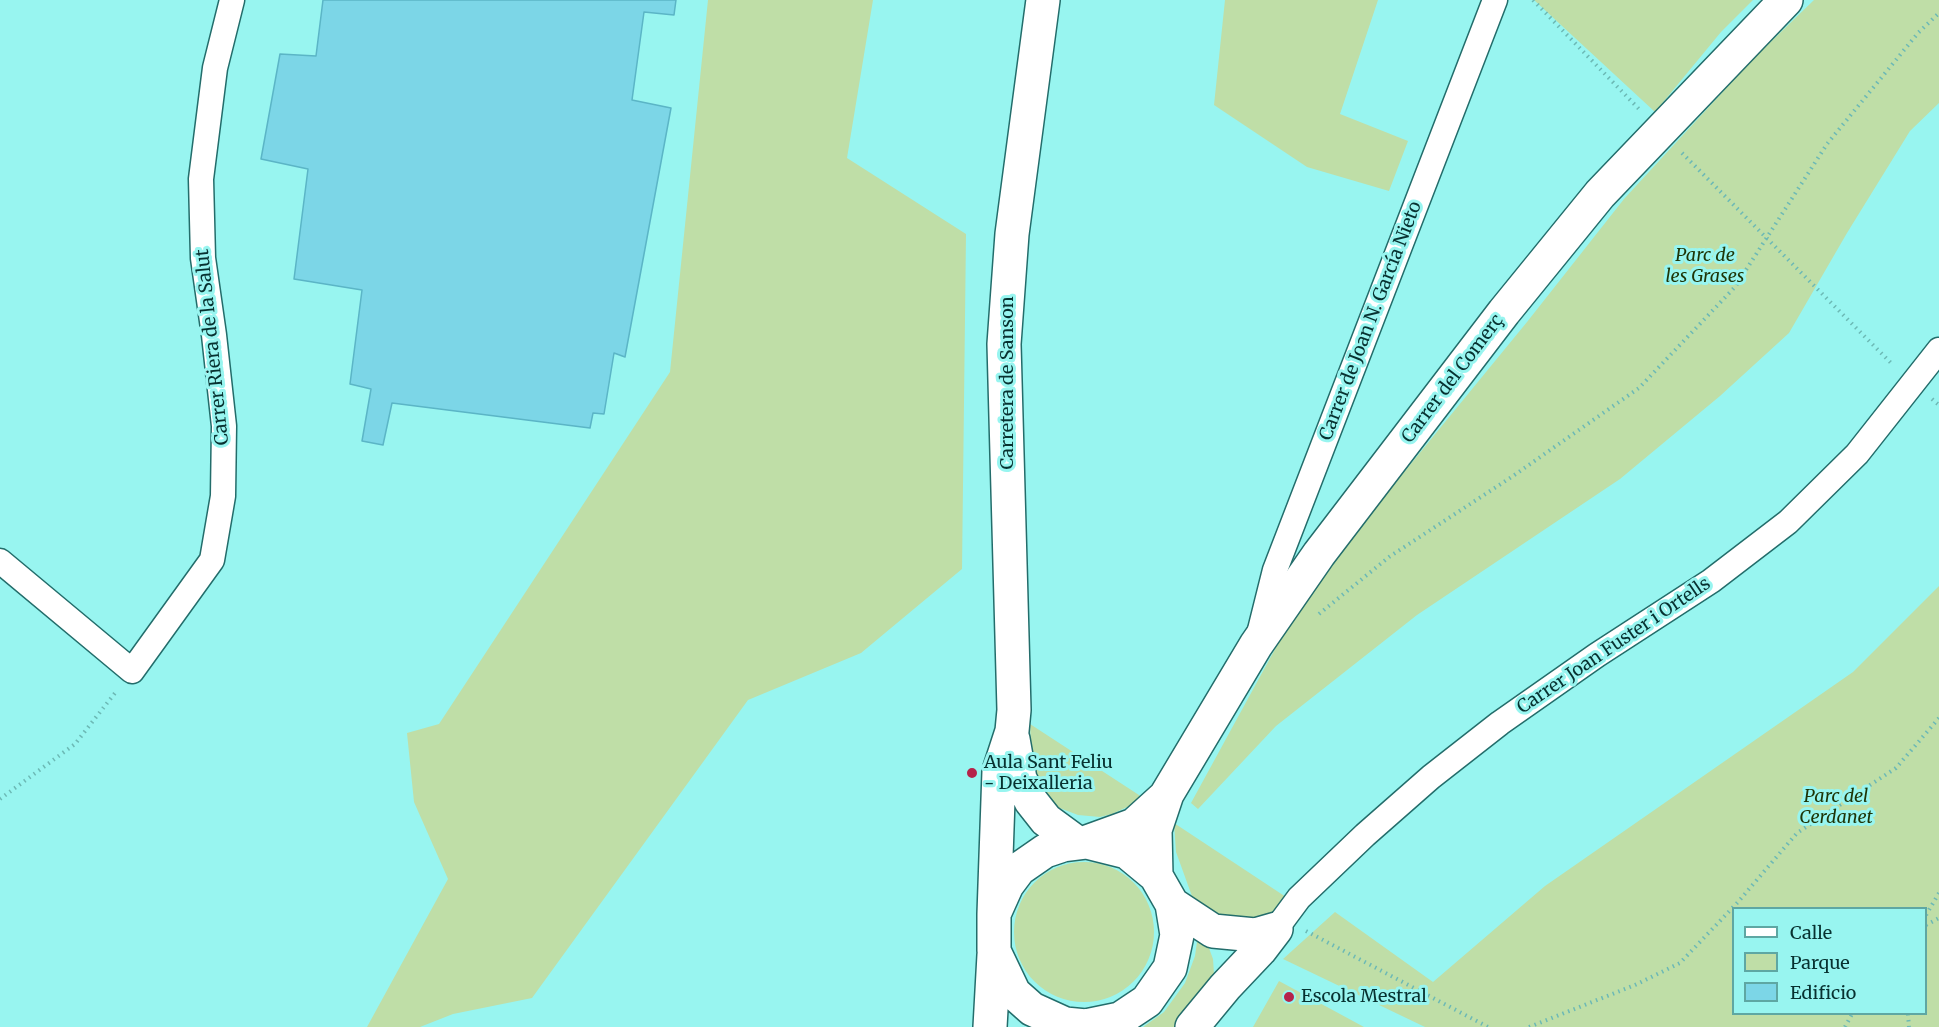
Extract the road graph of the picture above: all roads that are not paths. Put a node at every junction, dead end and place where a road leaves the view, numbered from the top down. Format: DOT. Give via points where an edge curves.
graph roads {
  1 [pos="232,0"];
  2 [pos="1043,0"];
  3 [pos="1495,0"];
  4 [pos="1786,0"];
  5 [pos="1939,350"];
  6 [pos="0,561"];
  7 [pos="1256,645"];
  8 [pos="1012,731"];
  9 [pos="1167,794"];
  10 [pos="1082,842"];
  11 [pos="1156,876"];
  12 [pos="1172,904"];
  13 [pos="994,914"];
  14 [pos="1276,929"];
  15 [pos="1213,931"];
  16 [pos="994,951"];
  17 [pos="1225,987"];
  18 [pos="1075,1026"];
  19 [pos="990,1027"];
  20 [pos="1192,1027"];
  1 -- 6 [label="street, Carrer Riera de la Salut" via="215,68 201,179 203,258 224,426 223,496 212,560 132,671"];
  2 -- 8 [label="street, Carretera de Sanson" via="1012,234 1004,344"];
  3 -- 7 [label="street, Carrer de Joan N. García Nieto" via="1275,570"];
  4 -- 7 [label="street, Carrer del Comerç" via="1600,194 1504,312 1326,545"];
  5 -- 14 [label="street, Carrer Joan Fuster i Ortells" via="1857,453 1788,522 1712,581 1596,655 1431,777 1299,898"];
  7 -- 9 [label="street, Carrer del Comerç"];
  8 -- 10 [label="street" via="1020,779 1031,801 1046,820"];
  8 -- 13 [label="street" via="999,771"];
  9 -- 10 [label="street, Carrer del Comerç" via="1134,825"];
  9 -- 11 [label="street, Carrer del Comerç" via="1155,830"];
  10 -- 11 [label="street" via="1127,852"];
  10 -- 13 [label="street" via="1045,850 1019,869"];
  11 -- 12 [label="street"];
  12 -- 15 [label="street"];
  12 -- 18 [label="street" via="1177,935 1170,968 1147,1001 1120,1019"];
  13 -- 16 [label="street"];
  14 -- 15 [label="street" via="1255,935"];
  14 -- 17 [label="street"];
  15 -- 17 [label="street" via="1224,963"];
  16 -- 18 [label="street" via="1014,993 1032,1010"];
  16 -- 19 [label="street"];
  17 -- 20 [label="street"];
}
